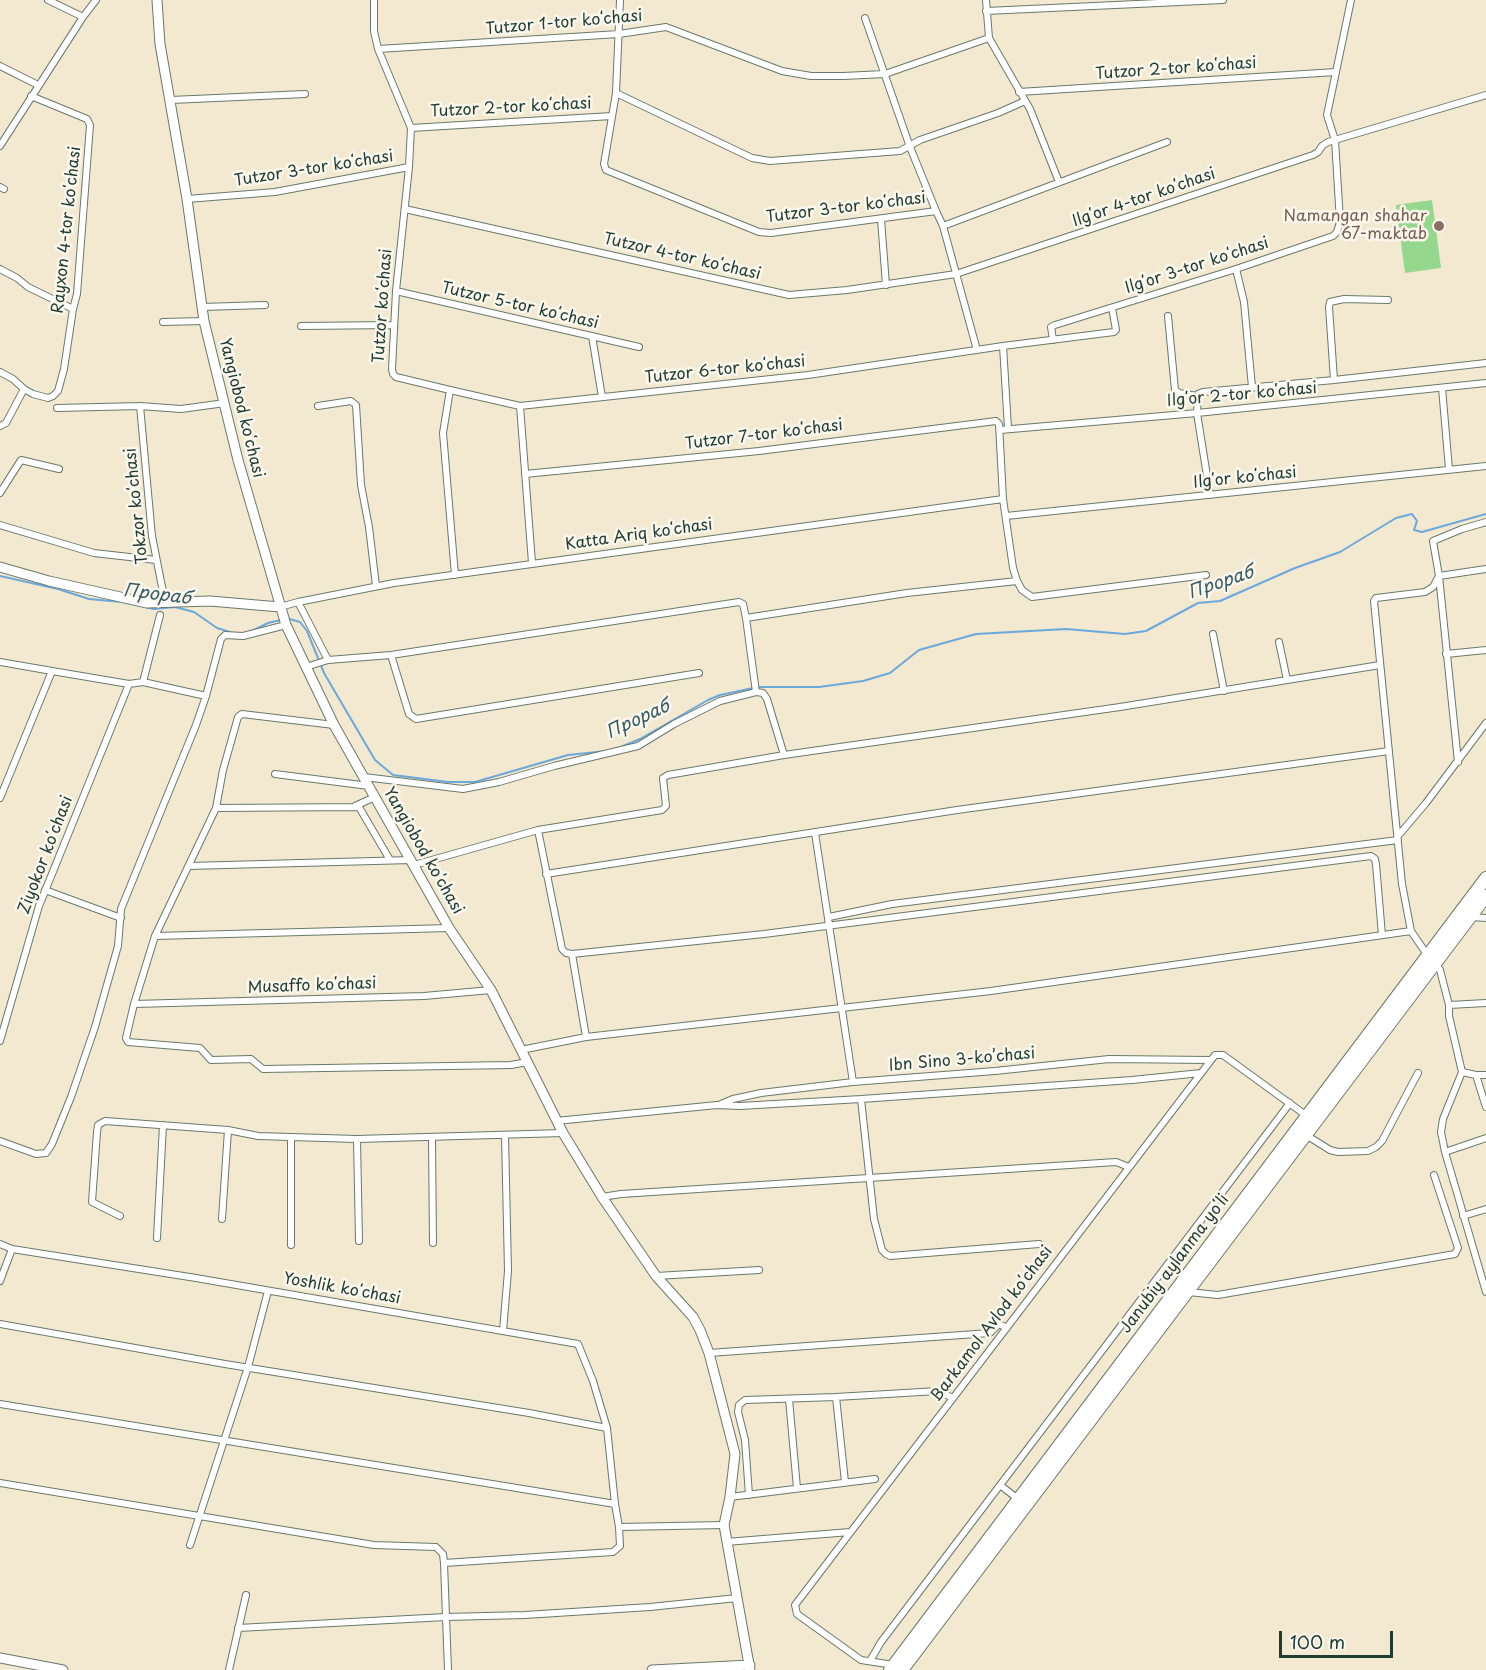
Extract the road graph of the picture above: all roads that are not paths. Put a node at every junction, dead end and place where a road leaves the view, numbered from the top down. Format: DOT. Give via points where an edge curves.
graph roads {
  1 [pos="48,0"];
  2 [pos="96,0"];
  3 [pos="157,0"];
  4 [pos="374,0"];
  5 [pos="620,0"];
  6 [pos="986,0"];
  7 [pos="1223,0"];
  8 [pos="1351,0"];
  9 [pos="1204,1"];
  10 [pos="986,11"];
  11 [pos="83,17"];
  12 [pos="865,18"];
  13 [pos="619,34"];
  14 [pos="989,38"];
  15 [pos="378,49"];
  16 [pos="0,66"];
  17 [pos="1336,72"];
  18 [pos="885,74"];
  19 [pos="38,85"];
  20 [pos="1019,92"];
  21 [pos="616,93"];
  22 [pos="305,94"];
  23 [pos="1486,95"];
  24 [pos="31,96"];
  25 [pos="171,100"];
  26 [pos="1025,101"];
  27 [pos="612,116"];
  28 [pos="411,128"];
  29 [pos="1335,140"];
  30 [pos="1167,142"];
  31 [pos="0,146"];
  32 [pos="910,147"];
  33 [pos="409,167"];
  34 [pos="1059,182"];
  35 [pos="187,199"];
  36 [pos="405,209"];
  37 [pos="936,211"];
  38 [pos="881,219"];
  39 [pos="943,226"];
  40 [pos="0,269"];
  41 [pos="1236,269"];
  42 [pos="956,274"];
  43 [pos="886,285"];
  44 [pos="396,291"];
  45 [pos="1388,300"];
  46 [pos="265,305"];
  47 [pos="202,307"];
  48 [pos="1112,308"];
  49 [pos="73,309"];
  50 [pos="1168,316"];
  51 [pos="204,321"];
  52 [pos="163,322"];
  53 [pos="394,325"];
  54 [pos="301,326"];
  55 [pos="592,336"];
  56 [pos="1053,340"];
  57 [pos="1003,346"];
  58 [pos="639,347"];
  59 [pos="977,350"];
  60 [pos="1486,363"];
  61 [pos="0,372"];
  62 [pos="1334,380"];
  63 [pos="1486,383"];
  64 [pos="1252,387"];
  65 [pos="1442,388"];
  66 [pos="24,389"];
  67 [pos="450,390"];
  68 [pos="1197,396"];
  69 [pos="602,397"];
  70 [pos="225,403"];
  71 [pos="140,406"];
  72 [pos="318,406"];
  73 [pos="520,406"];
  74 [pos="57,408"];
  75 [pos="1197,413"];
  76 [pos="0,426"];
  77 [pos="1008,428"];
  78 [pos="1000,429"];
  79 [pos="1486,466"];
  80 [pos="1449,469"];
  81 [pos="59,470"];
  82 [pos="525,474"];
  83 [pos="0,493"];
  84 [pos="1210,495"];
  85 [pos="1004,499"];
  86 [pos="1006,516"];
  87 [pos="1486,522"];
  88 [pos="0,525"];
  89 [pos="156,560"];
  90 [pos="532,563"];
  91 [pos="0,567"];
  92 [pos="1486,569"];
  93 [pos="455,575"];
  94 [pos="1206,575"];
  95 [pos="1439,576"];
  96 [pos="1017,581"];
  97 [pos="376,586"];
  98 [pos="165,602"];
  99 [pos="298,602"];
  100 [pos="280,607"];
  101 [pos="160,615"];
  102 [pos="746,618"];
  103 [pos="286,625"];
  104 [pos="1213,634"];
  105 [pos="1279,642"];
  106 [pos="1486,650"];
  107 [pos="1446,654"];
  108 [pos="391,655"];
  109 [pos="328,660"];
  110 [pos="0,662"];
  111 [pos="1380,665"];
  112 [pos="306,667"];
  113 [pos="52,671"];
  114 [pos="699,673"];
  115 [pos="1287,680"];
  116 [pos="143,682"];
  117 [pos="129,684"];
  118 [pos="756,689"];
  119 [pos="1224,691"];
  120 [pos="206,696"];
  121 [pos="1486,723"];
  122 [pos="334,725"];
  123 [pos="1389,751"];
  124 [pos="784,755"];
  125 [pos="1458,762"];
  126 [pos="275,774"];
  127 [pos="366,782"];
  128 [pos="375,797"];
  129 [pos="0,798"];
  130 [pos="355,806"];
  131 [pos="216,808"];
  132 [pos="538,830"];
  133 [pos="815,833"];
  134 [pos="1398,838"];
  135 [pos="1301,852"];
  136 [pos="390,860"];
  137 [pos="412,863"];
  138 [pos="1301,864"];
  139 [pos="189,866"];
  140 [pos="546,874"];
  141 [pos="1486,878"];
  142 [pos="45,890"];
  143 [pos="1486,896"];
  144 [pos="829,917"];
  145 [pos="1470,917"];
  146 [pos="121,918"];
  147 [pos="1486,918"];
  148 [pos="830,925"];
  149 [pos="449,928"];
  150 [pos="1411,931"];
  151 [pos="1382,935"];
  152 [pos="155,936"];
  153 [pos="572,954"];
  154 [pos="1431,959"];
  155 [pos="491,990"];
  156 [pos="1486,1003"];
  157 [pos="134,1004"];
  158 [pos="1449,1005"];
  159 [pos="843,1007"];
  160 [pos="586,1037"];
  161 [pos="0,1041"];
  162 [pos="521,1050"];
  163 [pos="1211,1060"];
  164 [pos="527,1062"];
  165 [pos="1462,1072"];
  166 [pos="1201,1073"];
  167 [pos="1418,1073"];
  168 [pos="1486,1074"];
  169 [pos="1476,1075"];
  170 [pos="853,1082"];
  171 [pos="861,1099"];
  172 [pos="1290,1103"];
  173 [pos="717,1105"];
  174 [pos="1486,1107"];
  175 [pos="1307,1116"];
  176 [pos="556,1120"];
  177 [pos="163,1125"];
  178 [pos="228,1130"];
  179 [pos="562,1133"];
  180 [pos="1305,1135"];
  181 [pos="505,1136"];
  182 [pos="291,1137"];
  183 [pos="432,1138"];
  184 [pos="1486,1138"];
  185 [pos="357,1139"];
  186 [pos="0,1141"];
  187 [pos="1445,1152"];
  188 [pos="1129,1167"];
  189 [pos="1434,1175"];
  190 [pos="868,1179"];
  191 [pos="602,1197"];
  192 [pos="1486,1209"];
  193 [pos="120,1216"];
  194 [pos="1463,1216"];
  195 [pos="222,1220"];
  196 [pos="157,1238"];
  197 [pos="359,1241"];
  198 [pos="433,1243"];
  199 [pos="0,1244"];
  200 [pos="1039,1244"];
  201 [pos="291,1245"];
  202 [pos="12,1249"];
  203 [pos="759,1270"];
  204 [pos="656,1276"];
  205 [pos="0,1281"];
  206 [pos="268,1291"];
  207 [pos="1187,1292"];
  208 [pos="1486,1292"];
  209 [pos="0,1324"];
  210 [pos="1007,1328"];
  211 [pos="504,1331"];
  212 [pos="709,1353"];
  213 [pos="248,1367"];
  214 [pos="836,1398"];
  215 [pos="953,1398"];
  216 [pos="789,1399"];
  217 [pos="0,1404"];
  218 [pos="607,1428"];
  219 [pos="224,1441"];
  220 [pos="875,1479"];
  221 [pos="845,1482"];
  222 [pos="0,1483"];
  223 [pos="1000,1485"];
  224 [pos="796,1488"];
  225 [pos="749,1495"];
  226 [pos="730,1497"];
  227 [pos="1019,1500"];
  228 [pos="615,1504"];
  229 [pos="199,1515"];
  230 [pos="724,1526"];
  231 [pos="619,1527"];
  232 [pos="850,1532"];
  233 [pos="725,1542"];
  234 [pos="190,1545"];
  235 [pos="444,1563"];
  236 [pos="246,1595"];
  237 [pos="737,1598"];
  238 [pos="446,1617"];
  239 [pos="238,1628"];
  240 [pos="0,1658"];
  241 [pos="870,1661"];
  242 [pos="750,1667"];
  243 [pos="895,1668"];
  244 [pos="670,1669"];
  245 [pos="58,1670"];
  246 [pos="229,1670"];
  247 [pos="448,1670"];
  248 [pos="652,1670"];
  1 -- 11 [label="street"];
  2 -- 11 [label="street"];
  3 -- 25 [label="street, Yangiobod koʻchasi" via="160,44"];
  4 -- 15 [label="street, Tutzor koʻchasi"];
  5 -- 13 [label="street"];
  6 -- 10 [label="street"];
  7 -- 9 [label="street"];
  8 -- 17 [label="street, Ilgʻor 3-tor koʻchasi"];
  9 -- 10 [label="street"];
  10 -- 14 [label="street"];
  11 -- 19 [label="street"];
  12 -- 18 [label="street"];
  13 -- 15 [label="street, Tutzor 1-tor koʻchasi"];
  13 -- 18 [label="street, Tutzor 1-tor koʻchasi" via="666,27 782,71 812,76"];
  13 -- 21 [label="street"];
  14 -- 18 [label="street, Tutzor 1-tor koʻchasi"];
  14 -- 20 [label="street"];
  15 -- 28 [label="street, Tutzor koʻchasi"];
  16 -- 19 [label="street"];
  17 -- 20 [label="street, Tutzor 2-tor koʻchasi"];
  17 -- 29 [label="street, Ilgʻor 3-tor koʻchasi" via="1327,115"];
  18 -- 32 [label="street"];
  19 -- 24 [label="street"];
  20 -- 26 [label="street"];
  21 -- 27 [label="street"];
  21 -- 32 [label="street" via="752,158 900,151"];
  22 -- 25 [label="street"];
  23 -- 29 [label="street, Ilgʻor 4-tor koʻchasi"];
  24 -- 31 [label="street"];
  24 -- 49 [label="street, Rayxon 4-tor koʻchasi" via="87,119 90,125"];
  25 -- 35 [label="street, Yangiobod koʻchasi"];
  26 -- 32 [label="street"];
  26 -- 34 [label="street"];
  27 -- 28 [label="street, Tutzor 2-tor koʻchasi"];
  27 -- 38 [label="street, Tutzor 3-tor koʻchasi" via="604,164 608,171 759,232"];
  28 -- 33 [label="street, Tutzor koʻchasi"];
  29 -- 41 [label="street, Ilgʻor 3-tor koʻchasi" via="1340,222 1334,236"];
  29 -- 42 [label="street, Ilgʻor 4-tor koʻchasi" via="1313,155"];
  30 -- 34 [label="street, Tutzor 3-tor koʻchasi"];
  32 -- 37 [label="street"];
  33 -- 35 [label="street, Tutzor 3-tor koʻchasi" via="275,192"];
  33 -- 36 [label="street, Tutzor koʻchasi"];
  34 -- 39 [label="street, Tutzor 3-tor koʻchasi"];
  35 -- 47 [label="street, Yangiobod koʻchasi"];
  36 -- 43 [label="street, Tutzor 4-tor koʻchasi" via="789,295"];
  36 -- 44 [label="street, Tutzor koʻchasi"];
  37 -- 38 [label="street, Tutzor 3-tor koʻchasi"];
  37 -- 39 [label="street, Tutzor 3-tor koʻchasi"];
  38 -- 43 [label="street"];
  39 -- 42 [label="street"];
  40 -- 49 [label="street"];
  41 -- 48 [label="street, Ilgʻor 3-tor koʻchasi"];
  41 -- 64 [label="street" via="1244,302"];
  42 -- 43 [label="street, Tutzor 4-tor koʻchasi"];
  42 -- 59 [label="street"];
  44 -- 53 [label="street, Tutzor koʻchasi"];
  44 -- 55 [label="street, Tutzor 5-tor koʻchasi"];
  45 -- 62 [label="street" via="1330,302"];
  46 -- 47 [label="street"];
  47 -- 51 [label="street, Yangiobod koʻchasi"];
  48 -- 56 [label="street, Ilgʻor 3-tor koʻchasi" via="1051,327"];
  48 -- 56 [label="street, Ilgʻor 3-tor koʻchasi" via="1115,331"];
  49 -- 66 [label="street, Rayxon 4-tor koʻchasi" via="58,391 48,398"];
  50 -- 68 [label="street" via="1175,390"];
  51 -- 52 [label="street"];
  51 -- 70 [label="street, Yangiobod koʻchasi"];
  53 -- 54 [label="street"];
  53 -- 67 [label="street, Tutzor koʻchasi" via="393,374"];
  55 -- 58 [label="street, Tutzor 5-tor koʻchasi"];
  55 -- 69 [label="street"];
  56 -- 57 [label="street, Ilgʻor 3-tor koʻchasi"];
  57 -- 59 [label="street, Tutzor 6-tor koʻchasi"];
  57 -- 77 [label="street"];
  59 -- 69 [label="street, Tutzor 6-tor koʻchasi" via="808,375"];
  60 -- 62 [label="street"];
  61 -- 66 [label="street"];
  62 -- 64 [label="street"];
  63 -- 65 [label="street, Ilgʻor 2-tor koʻchasi"];
  64 -- 68 [label="street"];
  65 -- 75 [label="street, Ilgʻor 2-tor koʻchasi"];
  65 -- 80 [label="street"];
  66 -- 76 [label="street" via="6,423"];
  67 -- 73 [label="street, Tutzor 6-tor koʻchasi"];
  67 -- 93 [label="street" via="443,433"];
  68 -- 75 [label="street"];
  69 -- 73 [label="street, Tutzor 6-tor koʻchasi"];
  70 -- 71 [label="street" via="181,409"];
  70 -- 100 [label="street, Yangiobod koʻchasi"];
  71 -- 74 [label="street"];
  71 -- 89 [label="street, Tokzor koʻchasi"];
  72 -- 97 [label="street" via="351,401 356,405 361,485"];
  73 -- 82 [label="street"];
  75 -- 77 [label="street, Ilgʻor 2-tor koʻchasi"];
  75 -- 84 [label="street"];
  77 -- 78 [label="street, Ilgʻor 2-tor koʻchasi"];
  78 -- 82 [label="street, Tutzor 7-tor koʻchasi" via="996,421 990,420 759,451"];
  78 -- 85 [label="street"];
  79 -- 80 [label="street, Ilgʻor koʻchasi"];
  80 -- 84 [label="street, Ilgʻor koʻchasi"];
  81 -- 83 [label="street" via="21,460"];
  82 -- 90 [label="street"];
  84 -- 86 [label="street, Ilgʻor koʻchasi"];
  85 -- 86 [label="street"];
  85 -- 90 [label="street, Katta Ariq koʻchasi"];
  86 -- 96 [label="street"];
  87 -- 95 [label="street" via="1434,540"];
  88 -- 89 [label="street" via="94,553"];
  89 -- 98 [label="street, Tokzor koʻchasi"];
  90 -- 93 [label="street, Katta Ariq koʻchasi"];
  91 -- 98 [label="street" via="147,603"];
  92 -- 95 [label="street"];
  93 -- 97 [label="street, Katta Ariq koʻchasi"];
  94 -- 96 [label="street" via="1032,597"];
  95 -- 107 [label="street"];
  95 -- 111 [label="street" via="1425,592 1374,601"];
  96 -- 102 [label="street"];
  97 -- 99 [label="street, Katta Ariq koʻchasi"];
  98 -- 100 [label="street"];
  99 -- 100 [label="street, Katta Ariq koʻchasi"];
  99 -- 109 [label="street"];
  100 -- 103 [label="street, Yangiobod koʻchasi"];
  101 -- 116 [label="street"];
  102 -- 108 [label="street" via="743,604 735,602"];
  102 -- 118 [label="street"];
  103 -- 112 [label="street, Yangiobod koʻchasi"];
  103 -- 120 [label="street" via="243,636 225,635"];
  104 -- 119 [label="street"];
  105 -- 115 [label="street"];
  106 -- 107 [label="street"];
  107 -- 125 [label="street"];
  108 -- 109 [label="street"];
  108 -- 114 [label="street" via="409,714 416,719"];
  109 -- 112 [label="street"];
  110 -- 113 [label="street"];
  111 -- 115 [label="street"];
  111 -- 123 [label="street"];
  112 -- 122 [label="street, Yangiobod koʻchasi"];
  113 -- 117 [label="street"];
  113 -- 129 [label="street"];
  115 -- 119 [label="street"];
  116 -- 117 [label="street"];
  116 -- 120 [label="street"];
  117 -- 142 [label="street, Ziyokor koʻchasi"];
  118 -- 124 [label="street" via="767,699"];
  118 -- 127 [label="street" via="720,701 638,746 499,782 463,789"];
  119 -- 124 [label="street"];
  120 -- 146 [label="street" via="121,909"];
  121 -- 125 [label="street"];
  122 -- 127 [label="street, Yangiobod koʻchasi"];
  122 -- 131 [label="street" via="242,714 232,738"];
  123 -- 133 [label="street"];
  123 -- 134 [label="street"];
  124 -- 132 [label="street" via="665,776 666,806 662,810"];
  125 -- 134 [label="street"];
  126 -- 127 [label="street"];
  127 -- 128 [label="street, Yangiobod koʻchasi"];
  128 -- 130 [label="street"];
  128 -- 137 [label="street, Yangiobod koʻchasi"];
  130 -- 131 [label="street"];
  130 -- 136 [label="street" via="363,811"];
  131 -- 139 [label="street"];
  132 -- 137 [label="street"];
  132 -- 140 [label="street"];
  133 -- 140 [label="street"];
  133 -- 144 [label="street"];
  134 -- 135 [label="street"];
  134 -- 150 [label="street"];
  135 -- 138 [label="street"];
  135 -- 144 [label="street" via="892,904"];
  136 -- 137 [label="street"];
  136 -- 139 [label="street"];
  137 -- 149 [label="street, Yangiobod koʻchasi"];
  138 -- 148 [label="street"];
  138 -- 151 [label="street" via="1371,856 1375,859"];
  139 -- 152 [label="street"];
  140 -- 153 [label="street" via="561,949"];
  141 -- 154 [label="highway, Janubiy aylanma yoʻli"];
  142 -- 146 [label="street"];
  142 -- 161 [label="street, Ziyokor koʻchasi"];
  143 -- 145 [label="highway, Janubiy aylanma yoʻli"];
  144 -- 148 [label="street"];
  145 -- 147 [label="street"];
  145 -- 154 [label="highway, Janubiy aylanma yoʻli"];
  146 -- 186 [label="street" via="118,946 95,1027 52,1143 46,1152 36,1154"];
  148 -- 153 [label="street"];
  148 -- 159 [label="street"];
  149 -- 152 [label="street"];
  149 -- 155 [label="street, Yangiobod koʻchasi"];
  150 -- 151 [label="street"];
  150 -- 154 [label="street"];
  151 -- 159 [label="street" via="991,991"];
  152 -- 157 [label="street"];
  153 -- 160 [label="street"];
  154 -- 158 [label="street" via="1440,970"];
  154 -- 175 [label="highway, Janubiy aylanma yoʻli"];
  154 -- 180 [label="highway, Janubiy aylanma yoʻli"];
  155 -- 157 [label="street, Musaffo koʻchasi" via="402,997"];
  155 -- 162 [label="street, Yangiobod koʻchasi"];
  156 -- 158 [label="street"];
  157 -- 164 [label="street" via="128,1042 194,1047 205,1051 211,1060 251,1059 263,1069"];
  158 -- 165 [label="street"];
  159 -- 160 [label="street"];
  159 -- 170 [label="street"];
  160 -- 162 [label="street"];
  162 -- 164 [label="street, Yangiobod koʻchasi"];
  163 -- 166 [label="street, Barkamol Avlod koʻchasi"];
  163 -- 170 [label="street, Ibn Sino 3-koʼchasi" via="1109,1059"];
  163 -- 172 [label="street" via="1215,1055 1223,1055"];
  164 -- 176 [label="street, Yangiobod koʻchasi"];
  165 -- 169 [label="street"];
  165 -- 187 [label="street" via="1443,1119"];
  166 -- 171 [label="street, Ibn Sino 3-koʼchasi"];
  166 -- 188 [label="street, Barkamol Avlod koʻchasi"];
  167 -- 180 [label="street" via="1376,1147 1338,1152"];
  168 -- 169 [label="street"];
  169 -- 174 [label="street"];
  170 -- 173 [label="street, Ibn Sino 3-koʼchasi" via="761,1093"];
  171 -- 173 [label="street, Ibn Sino 3-koʼchasi"];
  171 -- 190 [label="street"];
  172 -- 175 [label="street"];
  172 -- 223 [label="street"];
  173 -- 176 [label="street, Ibn Sino 3-koʼchasi"];
  175 -- 227 [label="highway, Janubiy aylanma yoʻli"];
  176 -- 179 [label="street, Yangiobod koʻchasi"];
  177 -- 178 [label="street"];
  177 -- 193 [label="street" via="105,1121 98,1125 93,1202"];
  177 -- 196 [label="street"];
  178 -- 182 [label="street"];
  178 -- 195 [label="street"];
  179 -- 181 [label="street"];
  179 -- 191 [label="street, Yangiobod koʻchasi"];
  180 -- 207 [label="highway, Janubiy aylanma yoʻli"];
  181 -- 183 [label="street"];
  181 -- 211 [label="street" via="508,1271"];
  182 -- 185 [label="street"];
  182 -- 201 [label="street"];
  183 -- 185 [label="street"];
  183 -- 198 [label="street"];
  184 -- 187 [label="street"];
  185 -- 197 [label="street"];
  187 -- 194 [label="street"];
  188 -- 190 [label="street" via="1116,1162"];
  188 -- 210 [label="street, Barkamol Avlod koʻchasi"];
  189 -- 207 [label="street" via="1458,1248 1455,1254 1218,1295"];
  190 -- 191 [label="street"];
  190 -- 200 [label="street" via="882,1250 890,1256"];
  191 -- 204 [label="street, Yangiobod koʻchasi"];
  192 -- 194 [label="street"];
  194 -- 208 [label="street"];
  199 -- 202 [label="street, Yoshlik koʻchasi"];
  202 -- 205 [label="street"];
  202 -- 206 [label="street, Yoshlik koʻchasi"];
  203 -- 204 [label="street"];
  204 -- 212 [label="street, Yangiobod koʻchasi" via="693,1317"];
  206 -- 211 [label="street, Yoshlik koʻchasi"];
  206 -- 213 [label="street"];
  207 -- 243 [label="highway, Janubiy aylanma yoʻli"];
  209 -- 213 [label="street"];
  210 -- 212 [label="street" via="999,1324 990,1334"];
  210 -- 215 [label="street, Barkamol Avlod koʻchasi"];
  211 -- 218 [label="street, Yoshlik koʻchasi" via="580,1345"];
  212 -- 226 [label="street, Yangiobod koʻchasi" via="735,1454"];
  213 -- 218 [label="street"];
  213 -- 219 [label="street"];
  214 -- 215 [label="street" via="938,1391"];
  214 -- 216 [label="street"];
  214 -- 221 [label="street"];
  215 -- 232 [label="street, Barkamol Avlod koʻchasi"];
  216 -- 224 [label="street"];
  216 -- 225 [label="street" via="745,1400 739,1405"];
  217 -- 219 [label="street"];
  218 -- 228 [label="street, Yoshlik koʻchasi"];
  219 -- 228 [label="street"];
  219 -- 229 [label="street"];
  220 -- 221 [label="street"];
  221 -- 224 [label="street"];
  222 -- 229 [label="street"];
  223 -- 227 [label="street"];
  223 -- 241 [label="street"];
  224 -- 225 [label="street"];
  225 -- 226 [label="street"];
  226 -- 230 [label="street, Yangiobod koʻchasi"];
  227 -- 243 [label="highway, Janubiy aylanma yoʻli"];
  228 -- 231 [label="street, Yoshlik koʻchasi"];
  229 -- 234 [label="street"];
  229 -- 235 [label="street" via="374,1545 436,1547 443,1554"];
  230 -- 231 [label="street"];
  230 -- 233 [label="street, Yangiobod koʻchasi"];
  231 -- 235 [label="street, Yoshlik koʻchasi" via="620,1546 613,1552"];
  232 -- 233 [label="street"];
  232 -- 241 [label="street, Barkamol Avlod koʻchasi" via="795,1610 861,1660"];
  233 -- 237 [label="street, Yangiobod koʻchasi"];
  235 -- 238 [label="street"];
  236 -- 239 [label="street"];
  237 -- 238 [label="street" via="650,1607"];
  237 -- 242 [label="street, Yangiobod koʻchasi"];
  238 -- 239 [label="street"];
  238 -- 247 [label="street"];
  239 -- 246 [label="street"];
  240 -- 245 [label="street"];
  241 -- 243 [label="street, Barkamol Avlod koʻchasi"];
  242 -- 244 [label="street"];
  244 -- 248 [label="street"];
}
